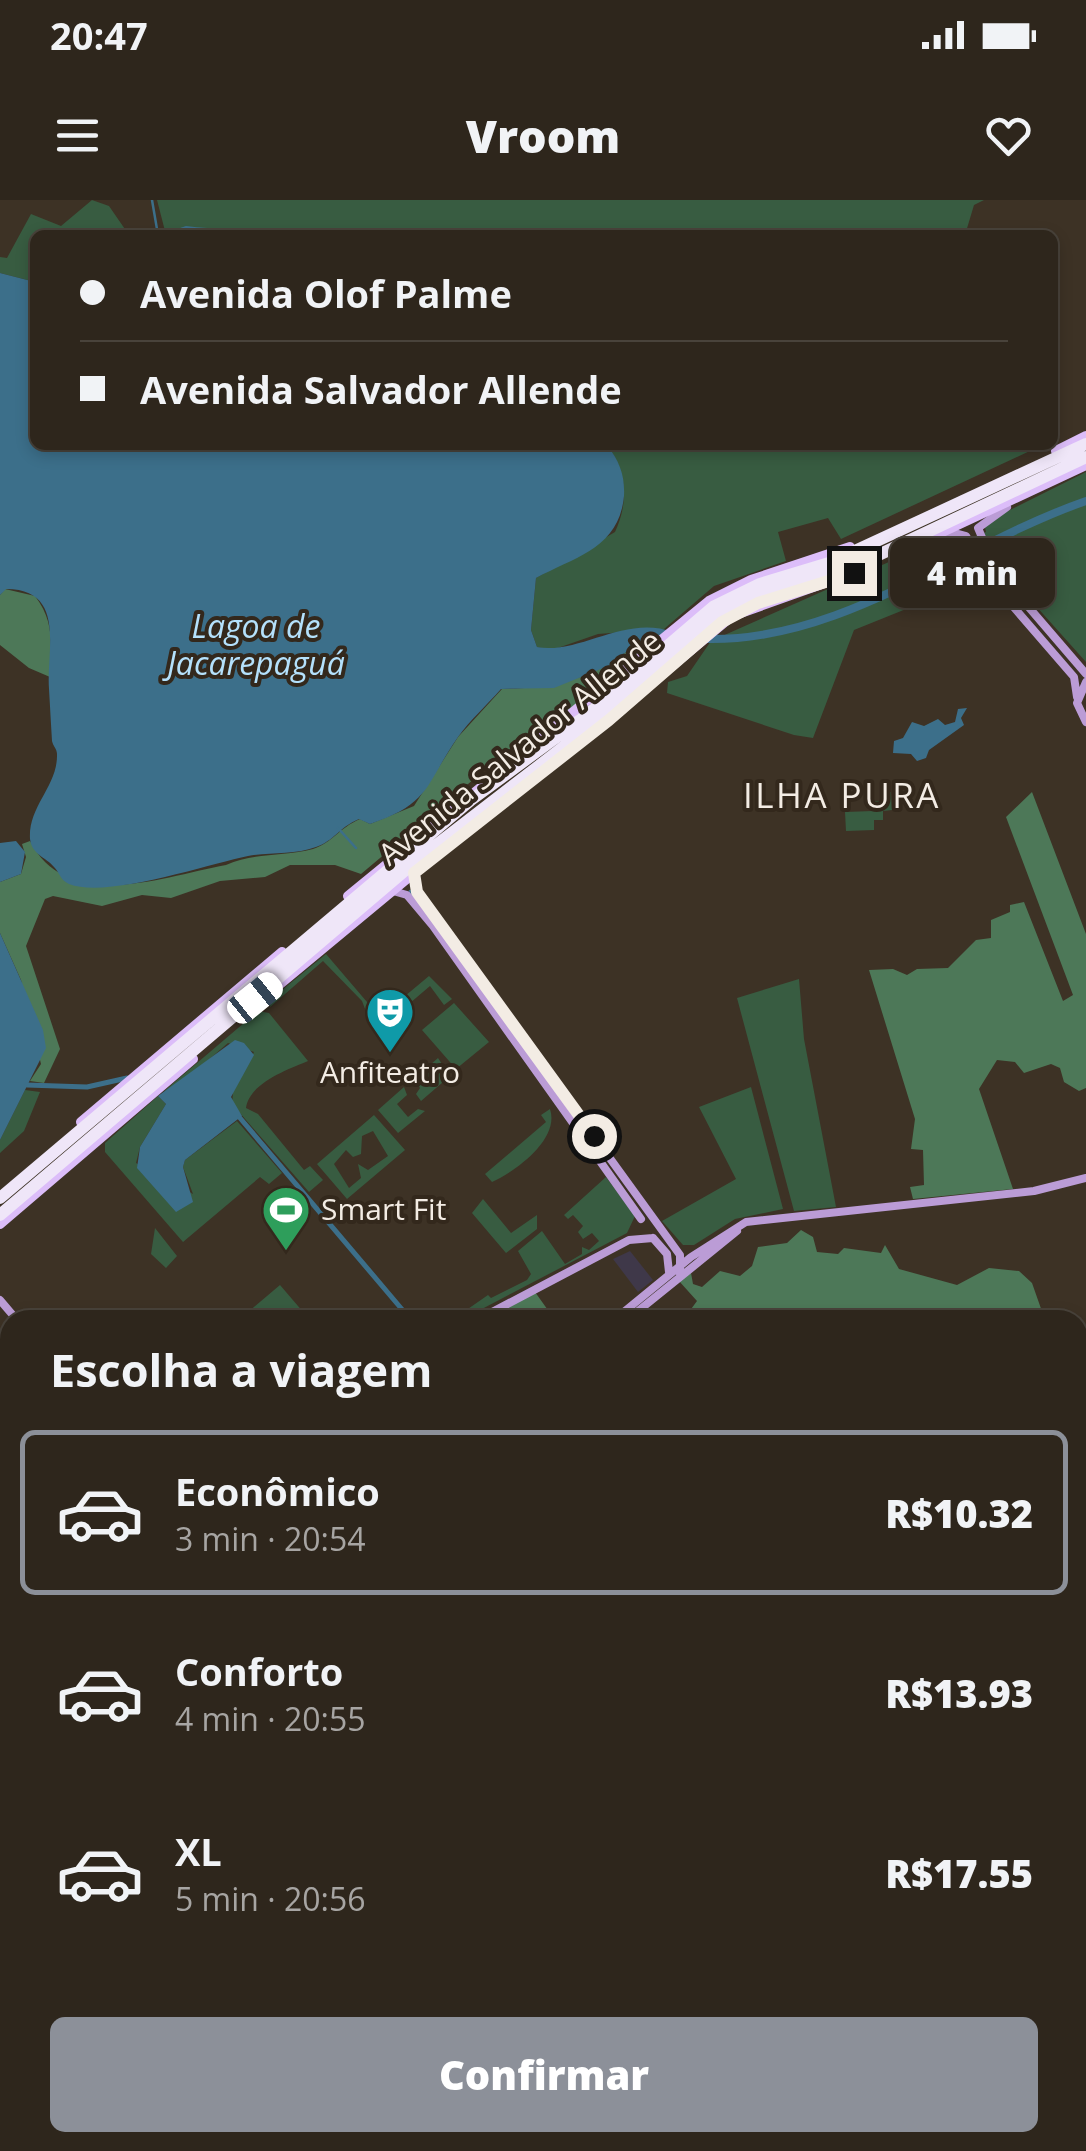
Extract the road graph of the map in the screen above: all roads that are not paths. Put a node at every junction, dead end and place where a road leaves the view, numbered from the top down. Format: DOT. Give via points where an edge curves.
graph roads {
  1 [pos="1086,436"];
  2 [pos="1086,444"];
  3 [pos="1057,450"];
  4 [pos="1058,450"];
  5 [pos="1086,457"];
  6 [pos="1086,465"];
  7 [pos="966,494"];
  8 [pos="1017,498"];
  9 [pos="933,527"];
  10 [pos="913,546"];
  11 [pos="840,556"];
  12 [pos="987,564"];
  13 [pos="989,577"];
  14 [pos="1002,578"];
  15 [pos="813,588"];
  16 [pos="690,620"];
  17 [pos="717,622"];
  18 [pos="668,659"];
  19 [pos="1086,674"];
  20 [pos="1086,682"];
  21 [pos="642,684"];
  22 [pos="610,696"];
  23 [pos="1077,696"];
  24 [pos="1086,722"];
  25 [pos="560,726"];
  26 [pos="570,748"];
  27 [pos="391,860"];
  28 [pos="414,879"];
  29 [pos="390,888"];
  30 [pos="300,948"];
  31 [pos="291,976"];
  32 [pos="143,1085"];
  33 [pos="1086,1178"];
  34 [pos="0,1194"];
  35 [pos="0,1215"];
  36 [pos="652,1218"];
  37 [pos="640,1222"];
  38 [pos="755,1222"];
  39 [pos="0,1224"];
  40 [pos="659,1228"];
  41 [pos="650,1237"];
  42 [pos="628,1240"];
  43 [pos="710,1243"];
  44 [pos="674,1248"];
  45 [pos="684,1263"];
  46 [pos="680,1274"];
  47 [pos="668,1275"];
  48 [pos="496,1310"];
  49 [pos="632,1310"];
  50 [pos="634,1310"];
  1 -- 4 [label="main road, Avenida Salvador Allende"];
  2 -- 9 [label="highway, Avenida Salvador Allende"];
  3 -- 7 [label="main road, Avenida Salvador Allende"];
  5 -- 9 [label="highway, Avenida Salvador Allende"];
  6 -- 8 [label="main road, Avenida Salvador Allende"];
  7 -- 9 [label="highway"];
  7 -- 11 [label="main road, Avenida Salvador Allende"];
  8 -- 9 [label="main road, Avenida Salvador Allende"];
  8 -- 12 [label="street" via="981,522"];
  9 -- 10 [label="main road, Avenida Salvador Allende"];
  9 -- 11 [label="highway, Avenida Salvador Allende"];
  10 -- 12 [label="street" via="955,532"];
  10 -- 15 [label="main road, Avenida Salvador Allende"];
  11 -- 15 [label="highway"];
  11 -- 16 [label="highway, Avenida Salvador Allende" via="746,589"];
  11 -- 17 [label="highway, Avenida Salvador Allende" via="737,604"];
  12 -- 13 [label="street"];
  12 -- 14 [label="street"];
  13 -- 14 [label="street"];
  13 -- 23 [label="street" via="1074,677"];
  14 -- 19 [label="street"];
  15 -- 17 [label="main road, Avenida Salvador Allende"];
  16 -- 18 [label="highway, Avenida Salvador Allende"];
  16 -- 25 [label="main road, Avenida Salvador Allende"];
  17 -- 18 [label="highway, Avenida Salvador Allende"];
  18 -- 21 [label="highway, Avenida Salvador Allende"];
  18 -- 22 [label="highway, Avenida Salvador Allende"];
  18 -- 26 [label="main road, Avenida Salvador Allende"];
  20 -- 23 [label="street"];
  21 -- 26 [label="highway"];
  21 -- 29 [label="highway, Avenida Salvador Allende" via="475,812"];
  22 -- 25 [label="highway"];
  22 -- 29 [label="highway, Avenida Salvador Allende" via="471,800"];
  23 -- 24 [label="street"];
  25 -- 27 [label="main road, Avenida Salvador Allende"];
  26 -- 28 [label="main road, Avenida Salvador Allende"];
  27 -- 29 [label="highway"];
  27 -- 30 [label="main road, Avenida Salvador Allende"];
  28 -- 29 [label="main road, Avenida Salvador Allende"];
  28 -- 36 [label="street"];
  29 -- 30 [label="highway, Avenida Salvador Allende"];
  29 -- 31 [label="main road, Avenida Salvador Allende"];
  29 -- 37 [label="street" via="433,926"];
  30 -- 31 [label="highway"];
  30 -- 32 [label="highway, Avenida Salvador Allende"];
  31 -- 32 [label="main road, Avenida Salvador Allende"];
  32 -- 34 [label="highway, Avenida Salvador Allende"];
  32 -- 35 [label="highway, Avenida Salvador Allende"];
  32 -- 39 [label="main road, Avenida Salvador Allende"];
  33 -- 38 [label="street" via="1034,1191"];
  36 -- 37 [label="street"];
  36 -- 40 [label="street"];
  37 -- 41 [label="street"];
  37 -- 42 [label="street"];
  38 -- 43 [label="street"];
  38 -- 46 [label="street"];
  40 -- 41 [label="street"];
  40 -- 44 [label="street"];
  41 -- 42 [label="street"];
  41 -- 47 [label="street" via="667,1254"];
  42 -- 48 [label="street"];
  43 -- 44 [label="street" via="686,1252"];
  43 -- 45 [label="street"];
  44 -- 45 [label="street"];
  45 -- 46 [label="street"];
  45 -- 47 [label="street"];
  46 -- 50 [label="street"];
  47 -- 49 [label="street"];
}
